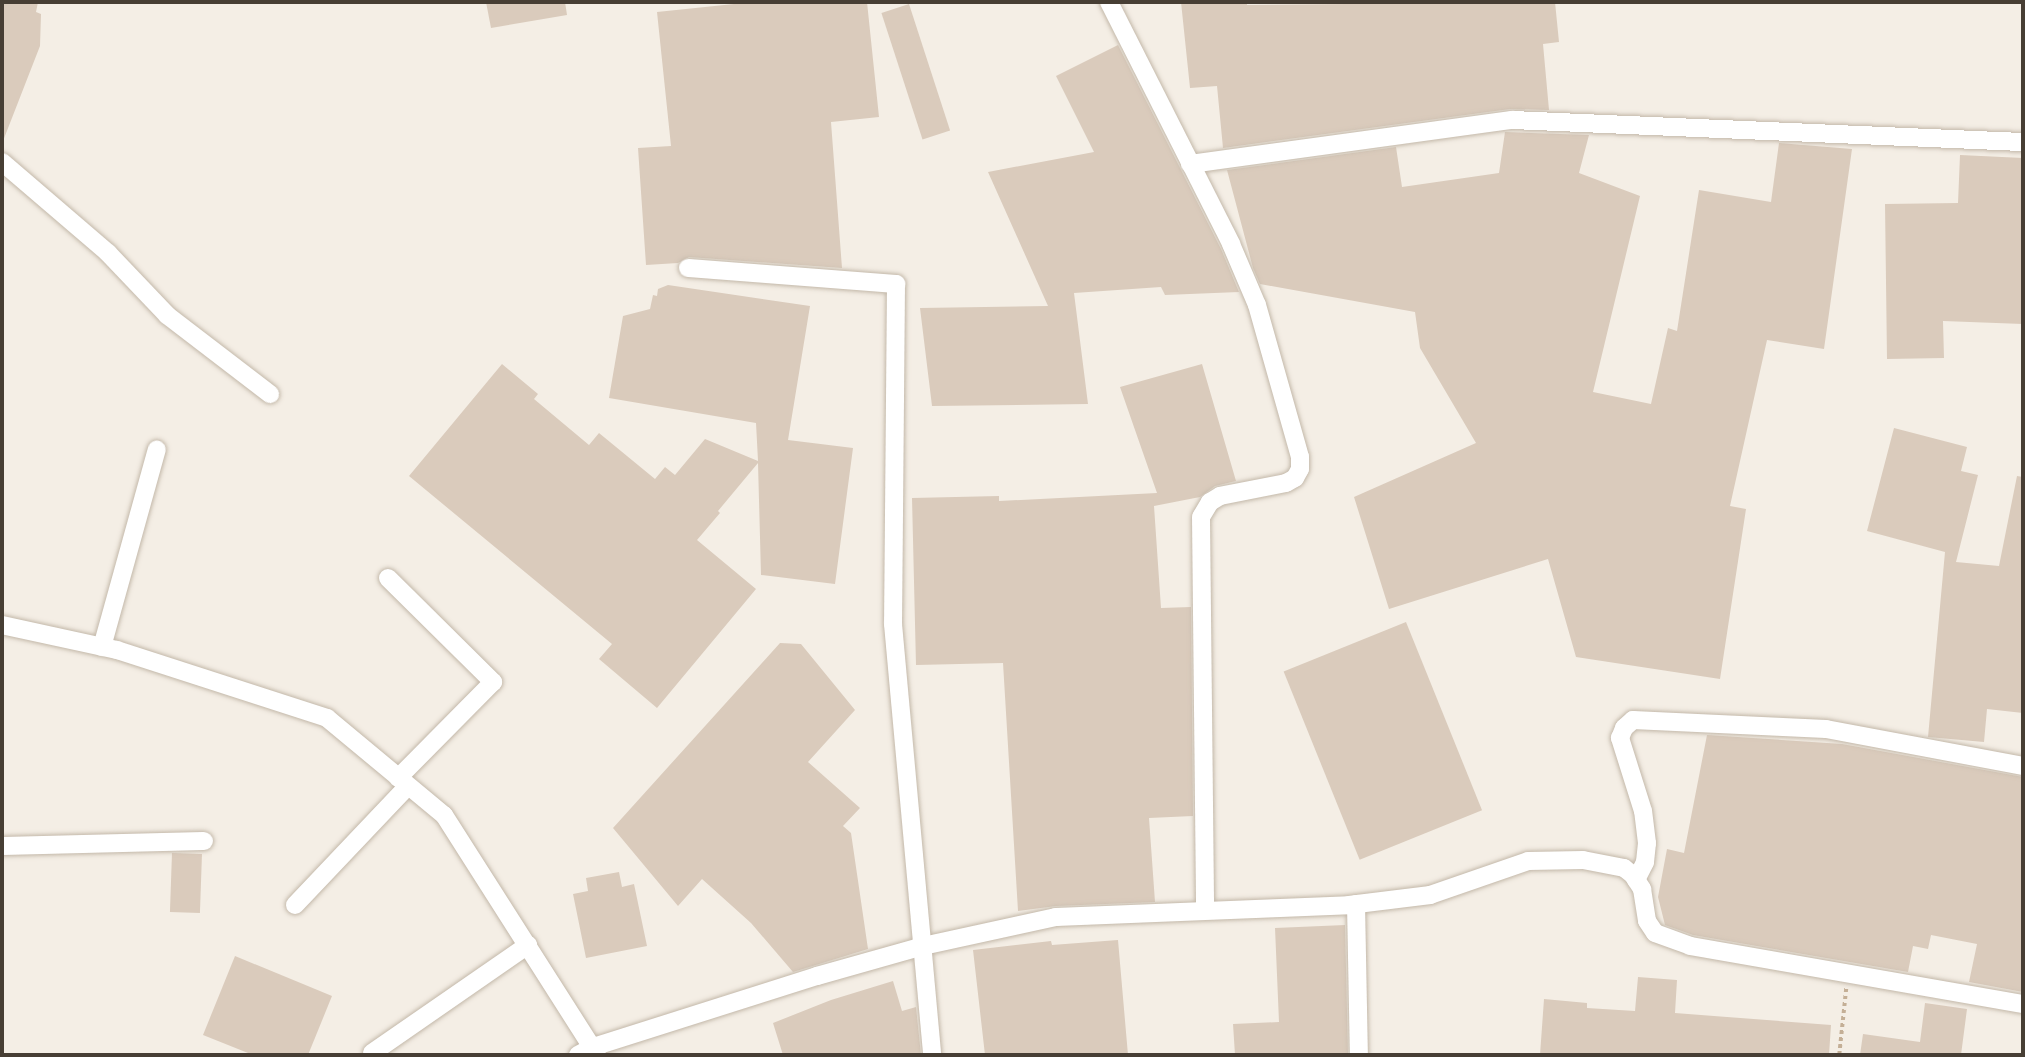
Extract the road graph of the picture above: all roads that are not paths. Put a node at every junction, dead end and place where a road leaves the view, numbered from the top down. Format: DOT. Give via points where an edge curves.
graph roads {
  1 [pos="1109,2"];
  2 [pos="2023,142"];
  3 [pos="2,162"];
  4 [pos="1190,164"];
  5 [pos="688,268"];
  6 [pos="270,394"];
  7 [pos="157,449"];
  8 [pos="388,578"];
  9 [pos="2,625"];
  10 [pos="102,646"];
  11 [pos="2023,766"];
  12 [pos="403,782"];
  13 [pos="204,841"];
  14 [pos="2,846"];
  15 [pos="1636,880"];
  16 [pos="1356,904"];
  17 [pos="295,905"];
  18 [pos="1205,909"];
  19 [pos="528,945"];
  20 [pos="923,946"];
  21 [pos="2023,1004"];
  22 [pos="589,1052"];
  23 [pos="372,1053"];
  24 [pos="932,1055"];
  25 [pos="1359,1055"];
  1 -- 4 [label="street"];
  2 -- 4 [label="street" via="1512,120"];
  3 -- 6 [label="street" via="108,253 167,315"];
  4 -- 18 [label="street" via="1257,305 1301,465 1286,483 1220,496 1201,517"];
  5 -- 20 [label="street" via="896,284 893,624"];
  7 -- 10 [label="street"];
  8 -- 12 [label="street" via="494,682"];
  9 -- 10 [label="street"];
  10 -- 12 [label="street" via="327,718"];
  11 -- 15 [label="street" via="1826,729 1633,720 1620,738 1646,832 1645,862"];
  12 -- 17 [label="street"];
  12 -- 19 [label="street" via="444,815"];
  13 -- 14 [label="street"];
  15 -- 16 [label="street" via="1614,864 1528,861 1430,895"];
  15 -- 21 [label="street" via="1655,933 1690,946"];
  16 -- 18 [label="street"];
  16 -- 25 [label="street"];
  18 -- 20 [label="street" via="1056,917"];
  19 -- 22 [label="street"];
  19 -- 23 [label="street"];
  20 -- 22 [label="street"];
  20 -- 24 [label="street"];
}
